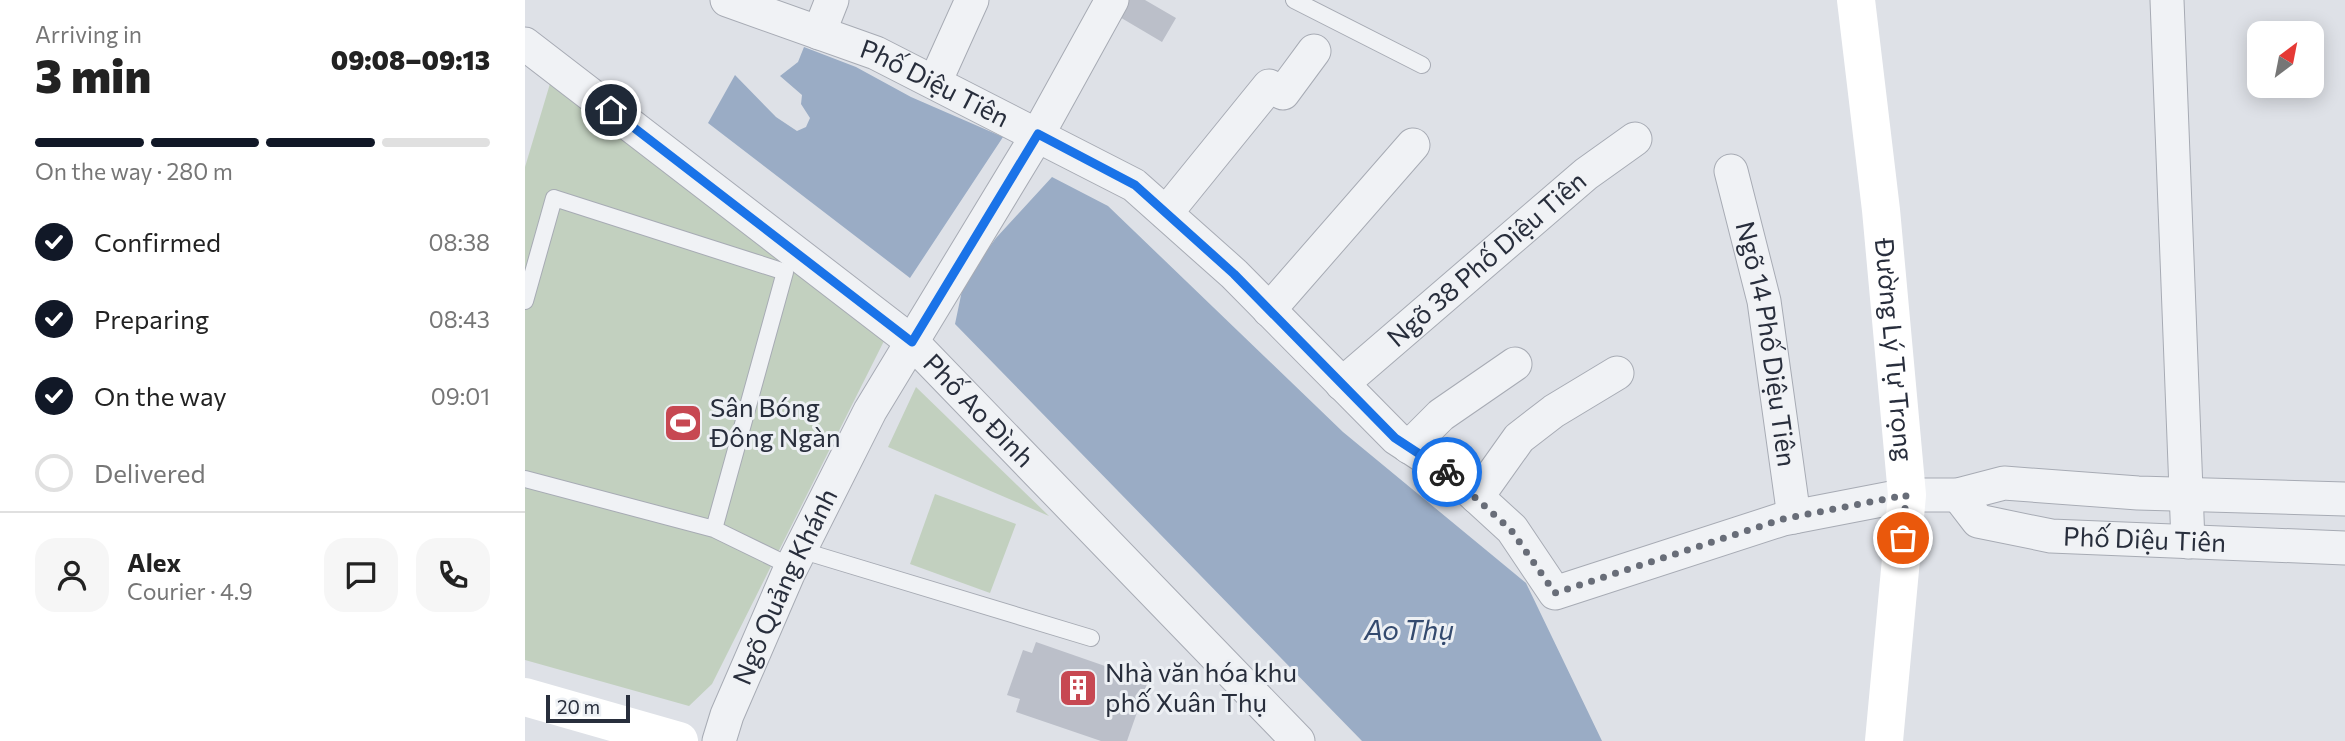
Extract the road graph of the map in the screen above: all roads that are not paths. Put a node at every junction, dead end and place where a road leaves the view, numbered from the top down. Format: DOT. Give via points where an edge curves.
graph roads {
  1 [pos="727,0"];
  2 [pos="832,0"];
  3 [pos="972,0"];
  4 [pos="1112,0"];
  5 [pos="1294,0"];
  6 [pos="1856,0"];
  7 [pos="2167,0"];
  8 [pos="819,33"];
  9 [pos="525,44"];
  10 [pos="1314,51"];
  11 [pos="1422,65"];
  12 [pos="935,82"];
  13 [pos="1038,134"];
  14 [pos="1635,139"];
  15 [pos="1413,145"];
  16 [pos="1731,172"];
  17 [pos="1165,213"];
  18 [pos="525,302"];
  19 [pos="1269,310"];
  20 [pos="912,342"];
  21 [pos="1515,364"];
  22 [pos="1617,373"];
  23 [pos="1342,384"];
  24 [pos="1409,447"];
  25 [pos="525,479"];
  26 [pos="1906,495"];
  27 [pos="1958,495"];
  28 [pos="2189,495"];
  29 [pos="1477,497"];
  30 [pos="2345,499"];
  31 [pos="1794,517"];
  32 [pos="714,529"];
  33 [pos="2188,542"];
  34 [pos="2345,548"];
  35 [pos="796,559"];
  36 [pos="1091,638"];
  37 [pos="525,697"];
  38 [pos="679,741"];
  39 [pos="719,741"];
  40 [pos="1298,741"];
  41 [pos="1884,741"];
  1 -- 8 [label="street, Phố Diệu Tiên"];
  2 -- 8 [label="street"];
  3 -- 12 [label="street"];
  4 -- 13 [label="street, Ngõ Quảng Khánh"];
  5 -- 11 [label="lane"];
  6 -- 26 [label="main road, Đường Lý Tự Trọng" via="1881,210"];
  7 -- 28 [label="street"];
  8 -- 12 [label="street, Phố Diệu Tiên" via="876,53"];
  9 -- 20 [label="street, Phố Ao Đình"];
  10 -- 17 [label="street" via="1283,93 1269,86"];
  12 -- 13 [label="street, Phố Diệu Tiên"];
  13 -- 17 [label="street, Phố Diệu Tiên" via="1135,185"];
  13 -- 20 [label="street, Ngõ Quảng Khánh"];
  14 -- 23 [label="street, Ngõ 38 Phố Diệu Tiên" via="1586,174"];
  15 -- 19 [label="street"];
  16 -- 31 [label="street, Ngõ 14 Phố Diệu Tiên" via="1764,301"];
  17 -- 19 [label="street, Phố Diệu Tiên"];
  18 -- 32 [label="lane" via="554,198 785,272"];
  19 -- 23 [label="street, Phố Diệu Tiên"];
  20 -- 35 [label="street, Ngõ Quảng Khánh" via="870,411"];
  20 -- 40 [label="street, Phố Ao Đình"];
  21 -- 24 [label="street" via="1441,415"];
  22 -- 29 [label="street" via="1519,438"];
  23 -- 24 [label="street, Phố Diệu Tiên"];
  24 -- 29 [label="street, Phố Diệu Tiên"];
  25 -- 32 [label="lane"];
  26 -- 27 [label="street, Phố Diệu Tiên"];
  26 -- 31 [label="street, Phố Diệu Tiên"];
  26 -- 41 [label="main road, Đường Lý Tự Trọng"];
  27 -- 28 [label="street, Phố Diệu Tiên" via="2004,483"];
  27 -- 33 [label="street, Phố Diệu Tiên" via="1978,521 2050,536"];
  28 -- 30 [label="street, Phố Diệu Tiên"];
  28 -- 33 [label="street"];
  29 -- 31 [label="street, Phố Diệu Tiên" via="1511,530 1555,593"];
  32 -- 35 [label="lane"];
  33 -- 34 [label="street, Phố Diệu Tiên"];
  35 -- 36 [label="lane"];
  35 -- 39 [label="street, Ngõ Quảng Khánh"];
  37 -- 38 [label="main road"];
}
